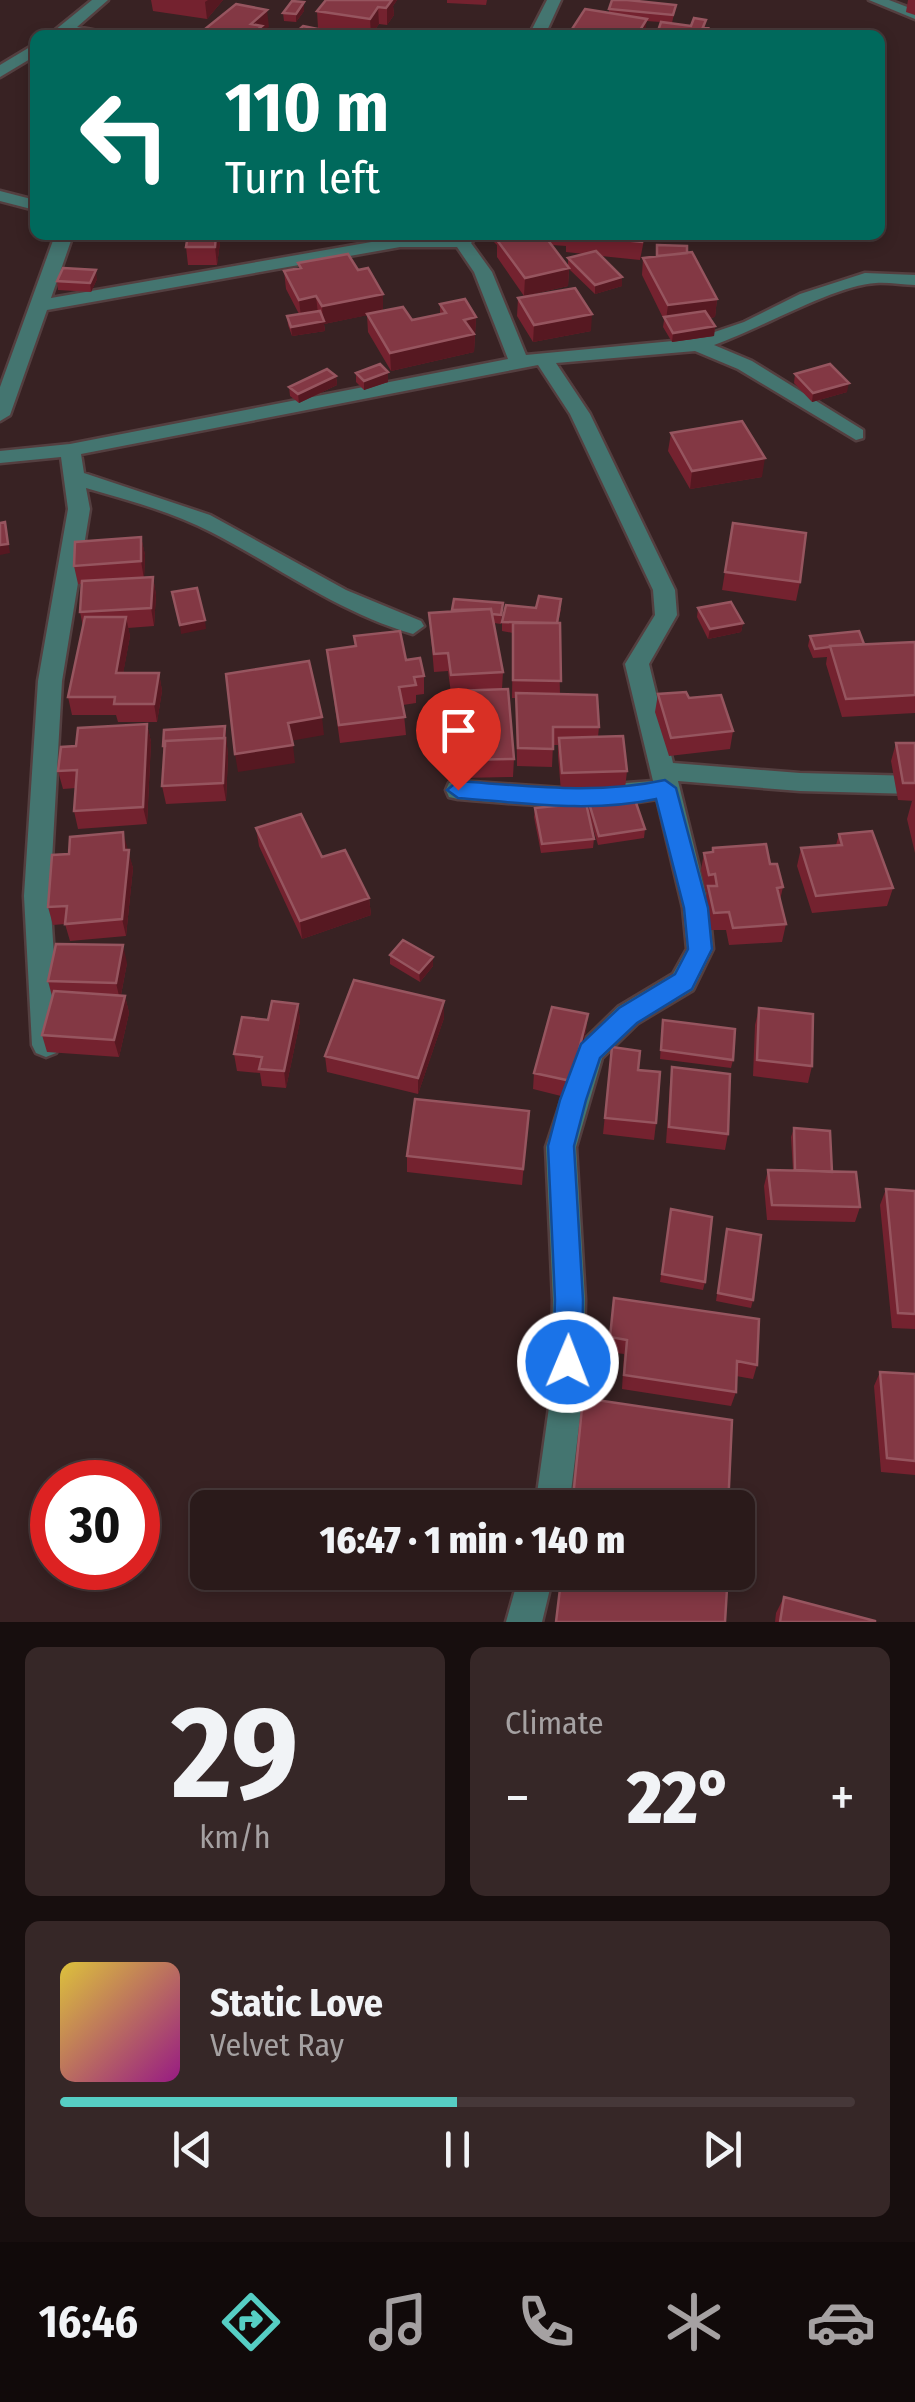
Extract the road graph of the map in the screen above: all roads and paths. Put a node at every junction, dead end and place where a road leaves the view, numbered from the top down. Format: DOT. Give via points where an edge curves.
graph roads {
  1 [pos="101,0"];
  2 [pos="554,0"];
  3 [pos="876,0"];
  4 [pos="915,15"];
  5 [pos="63,30"];
  6 [pos="540,30"];
  7 [pos="30,52"];
  8 [pos="0,72"];
  9 [pos="0,196"];
  10 [pos="30,204"];
  11 [pos="62,240"];
  12 [pos="443,240"];
  13 [pos="466,240"];
  14 [pos="915,280"];
  15 [pos="38,306"];
  16 [pos="697,345"];
  17 [pos="532,361"];
  18 [pos="0,415"];
  19 [pos="856,434"];
  20 [pos="70,450"];
  21 [pos="0,457"];
  22 [pos="74,477"];
  23 [pos="413,626"];
  24 [pos="662,780"];
  25 [pos="915,785"];
  26 [pos="458,790"];
  27 [pos="46,1045"];
  28 [pos="554,1490"];
  29 [pos="532,1590"];
  30 [pos="524,1622"];
  1 -- 5 [label="street"];
  2 -- 6 [label="street"];
  3 -- 4 [label="street"];
  7 -- 8 [label="street"];
  9 -- 10 [label="street"];
  11 -- 15 [label="street"];
  12 -- 15 [label="street"];
  13 -- 17 [label="street"];
  14 -- 16 [label="street" via="871,277"];
  15 -- 18 [label="street"];
  16 -- 17 [label="street"];
  16 -- 19 [label="street" via="745,365"];
  17 -- 20 [label="street"];
  17 -- 24 [label="street" via="580,414 664,590 666,615 637,664"];
  20 -- 21 [label="street"];
  20 -- 22 [label="street"];
  22 -- 23 [label="street" via="218,527 292,573"];
  22 -- 27 [label="street" via="78,509 50,681 37,896"];
  24 -- 25 [label="street"];
  24 -- 26 [label="street" via="626,797"];
  24 -- 28 [label="street" via="696,908 700,949 684,982 628,1015 590,1052 573,1100 561,1146 569,1300 567,1393"];
  29 -- 30 [label="street"];
}
